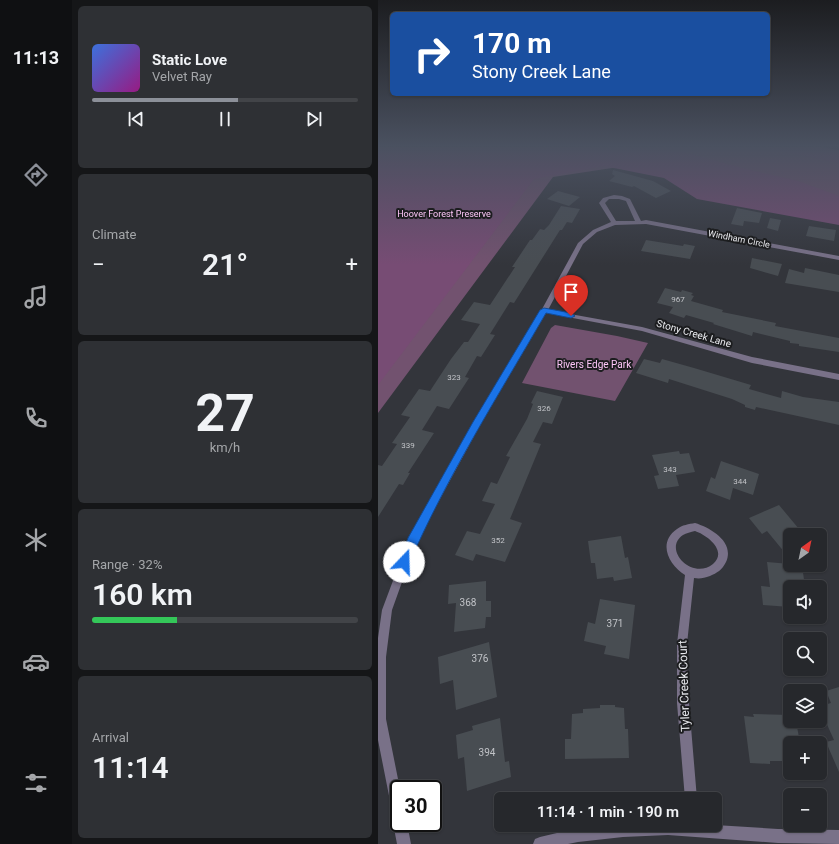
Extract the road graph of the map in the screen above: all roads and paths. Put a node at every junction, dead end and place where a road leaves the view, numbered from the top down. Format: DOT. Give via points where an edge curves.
graph roads {
  1 [pos="638,221"];
  2 [pos="614,223"];
  3 [pos="839,258"];
  4 [pos="544,310"];
  5 [pos="839,377"];
  6 [pos="690,573"];
  7 [pos="392,780"];
  8 [pos="690,792"];
  9 [pos="722,830"];
  10 [pos="402,832"];
  11 [pos="605,832"];
  12 [pos="839,837"];
  13 [pos="404,844"];
  14 [pos="540,844"];
  1 -- 2 [label="street, Windham Circle"];
  1 -- 2 [label="street" via="628,200 612,197 604,199 602,203"];
  1 -- 3 [label="street, Windham Circle"];
  2 -- 4 [label="street, Windham Circle" via="595,231 581,243"];
  4 -- 5 [label="street, Stony Creek Lane" via="642,329 752,360"];
  4 -- 7 [label="street, Windham Circle" via="476,425 412,542 387,610 381,657 380,719"];
  6 -- 6 [label="street" via="708,573 720,562 722,554 717,538 711,532 695,527 680,530 675,535 671,549 676,563"];
  6 -- 8 [label="street, Tyler Creek Court" via="682,644 683,703"];
  9 -- 12 [label="street" via="778,836"];
  10 -- 13 [label="street"];
  11 -- 14 [label="street"];
}
